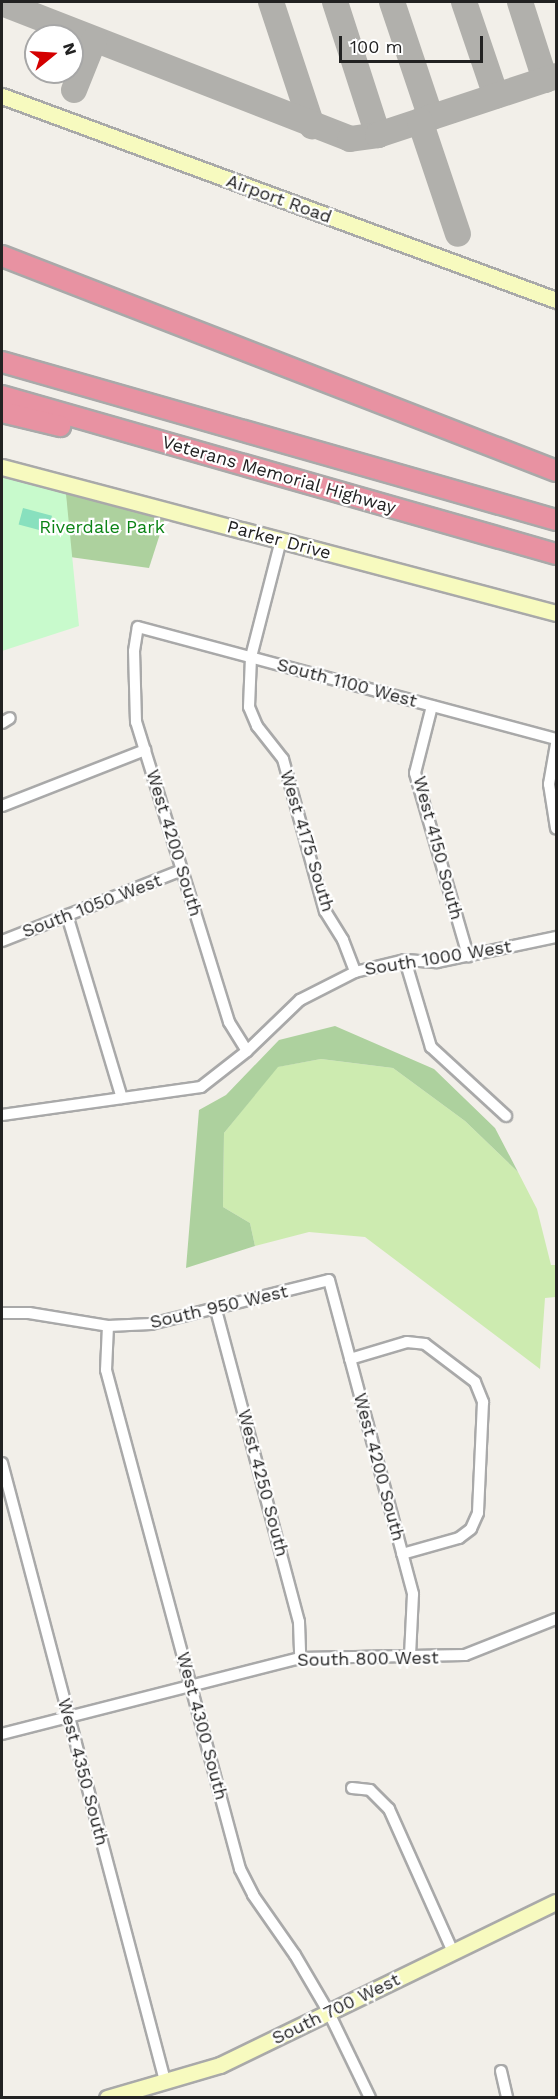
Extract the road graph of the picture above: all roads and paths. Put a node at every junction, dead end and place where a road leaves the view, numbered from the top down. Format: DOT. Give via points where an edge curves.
graph roads {
  1 [pos="2,96"];
  2 [pos="2,256"];
  3 [pos="556,300"];
  4 [pos="2,362"];
  5 [pos="2,396"];
  6 [pos="2,412"];
  7 [pos="2,467"];
  8 [pos="556,471"];
  9 [pos="280,476"];
  10 [pos="556,520"];
  11 [pos="281,540"];
  12 [pos="556,554"];
  13 [pos="556,613"];
  14 [pos="138,627"];
  15 [pos="251,657"];
  16 [pos="432,706"];
  17 [pos="556,739"];
  18 [pos="556,744"];
  19 [pos="145,750"];
  20 [pos="2,806"];
  21 [pos="556,828"];
  22 [pos="182,870"];
  23 [pos="67,915"];
  24 [pos="556,937"];
  25 [pos="2,941"];
  26 [pos="468,956"];
  27 [pos="405,960"];
  28 [pos="355,972"];
  29 [pos="247,1051"];
  30 [pos="122,1098"];
  31 [pos="2,1115"];
  32 [pos="506,1116"];
  33 [pos="329,1280"];
  34 [pos="216,1310"];
  35 [pos="2,1313"];
  36 [pos="108,1326"];
  37 [pos="350,1359"];
  38 [pos="2,1463"];
  39 [pos="4,1479"];
  40 [pos="402,1554"];
  41 [pos="556,1619"];
  42 [pos="410,1656"];
  43 [pos="300,1658"];
  44 [pos="190,1684"];
  45 [pos="68,1715"];
  46 [pos="2,1734"];
  47 [pos="352,1788"];
  48 [pos="556,1902"];
  49 [pos="453,1952"];
  50 [pos="329,2013"];
  51 [pos="501,2071"];
  52 [pos="165,2081"];
  53 [pos="107,2097"];
  54 [pos="370,2097"];
  55 [pos="507,2097"];
  1 -- 3 [label="street, Airport Road"];
  2 -- 8 [label="highway"];
  4 -- 10 [label="highway, Veterans Memorial Highway"];
  5 -- 9 [label="highway, Veterans Memorial Highway"];
  6 -- 9 [label="highway"];
  7 -- 11 [label="street, Parker Drive"];
  9 -- 12 [label="highway, Veterans Memorial Highway"];
  11 -- 13 [label="street, Parker Drive"];
  11 -- 15 [label="street, West 4175 South"];
  14 -- 15 [label="street, South 1100 West"];
  14 -- 19 [label="street, West 4200 South" via="134,651 136,722"];
  15 -- 16 [label="street, South 1100 West"];
  15 -- 28 [label="street, West 4175 South" via="249,707 257,726 283,759 325,911 343,940"];
  16 -- 17 [label="street, South 1100 West"];
  16 -- 26 [label="street, West 4150 South" via="415,774"];
  18 -- 21 [label="street" via="549,784"];
  19 -- 20 [label="street"];
  19 -- 22 [label="street, West 4200 South"];
  22 -- 23 [label="street, South 1050 West"];
  22 -- 29 [label="street, West 4200 South" via="229,1022"];
  23 -- 25 [label="street, South 1050 West"];
  23 -- 30 [label="street"];
  24 -- 26 [label="street, South 1000 West"];
  26 -- 27 [label="street, South 1000 West" via="437,962"];
  27 -- 28 [label="street, South 1000 West"];
  27 -- 32 [label="street" via="431,1047"];
  28 -- 29 [label="street, South 1000 West" via="300,1000"];
  29 -- 30 [label="street, South 1000 West" via="201,1087"];
  30 -- 31 [label="street, South 1000 West"];
  33 -- 34 [label="street, South 950 West"];
  33 -- 37 [label="street, West 4200 South"];
  34 -- 36 [label="street, South 950 West" via="151,1324"];
  34 -- 43 [label="street, West 4250 South" via="299,1622"];
  35 -- 36 [label="street, South 950 West" via="29,1313"];
  36 -- 44 [label="street, West 4300 South" via="106,1370"];
  37 -- 40 [label="street, West 4200 South"];
  37 -- 40 [label="street" via="407,1342 425,1344 475,1382 483,1402 478,1513 471,1529 459,1538"];
  38 -- 39 [label="street, West 4350 South"];
  39 -- 45 [label="street, West 4350 South"];
  40 -- 42 [label="street, West 4200 South" via="413,1594"];
  41 -- 42 [label="street, South 800 West" via="465,1655 438,1659"];
  42 -- 43 [label="street, South 800 West"];
  43 -- 44 [label="street, South 800 West"];
  44 -- 45 [label="street, South 800 West"];
  44 -- 50 [label="street, West 4300 South" via="240,1869"];
  45 -- 46 [label="street, South 800 West"];
  45 -- 52 [label="street, West 4350 South"];
  47 -- 49 [label="street" via="370,1790 389,1809"];
  48 -- 49 [label="street, South 700 West"];
  49 -- 50 [label="street, South 700 West"];
  50 -- 52 [label="street, South 700 West" via="220,2065"];
  50 -- 54 [label="street, West 4300 South"];
  51 -- 55 [label="street"];
  52 -- 53 [label="street, South 700 West"];
}
